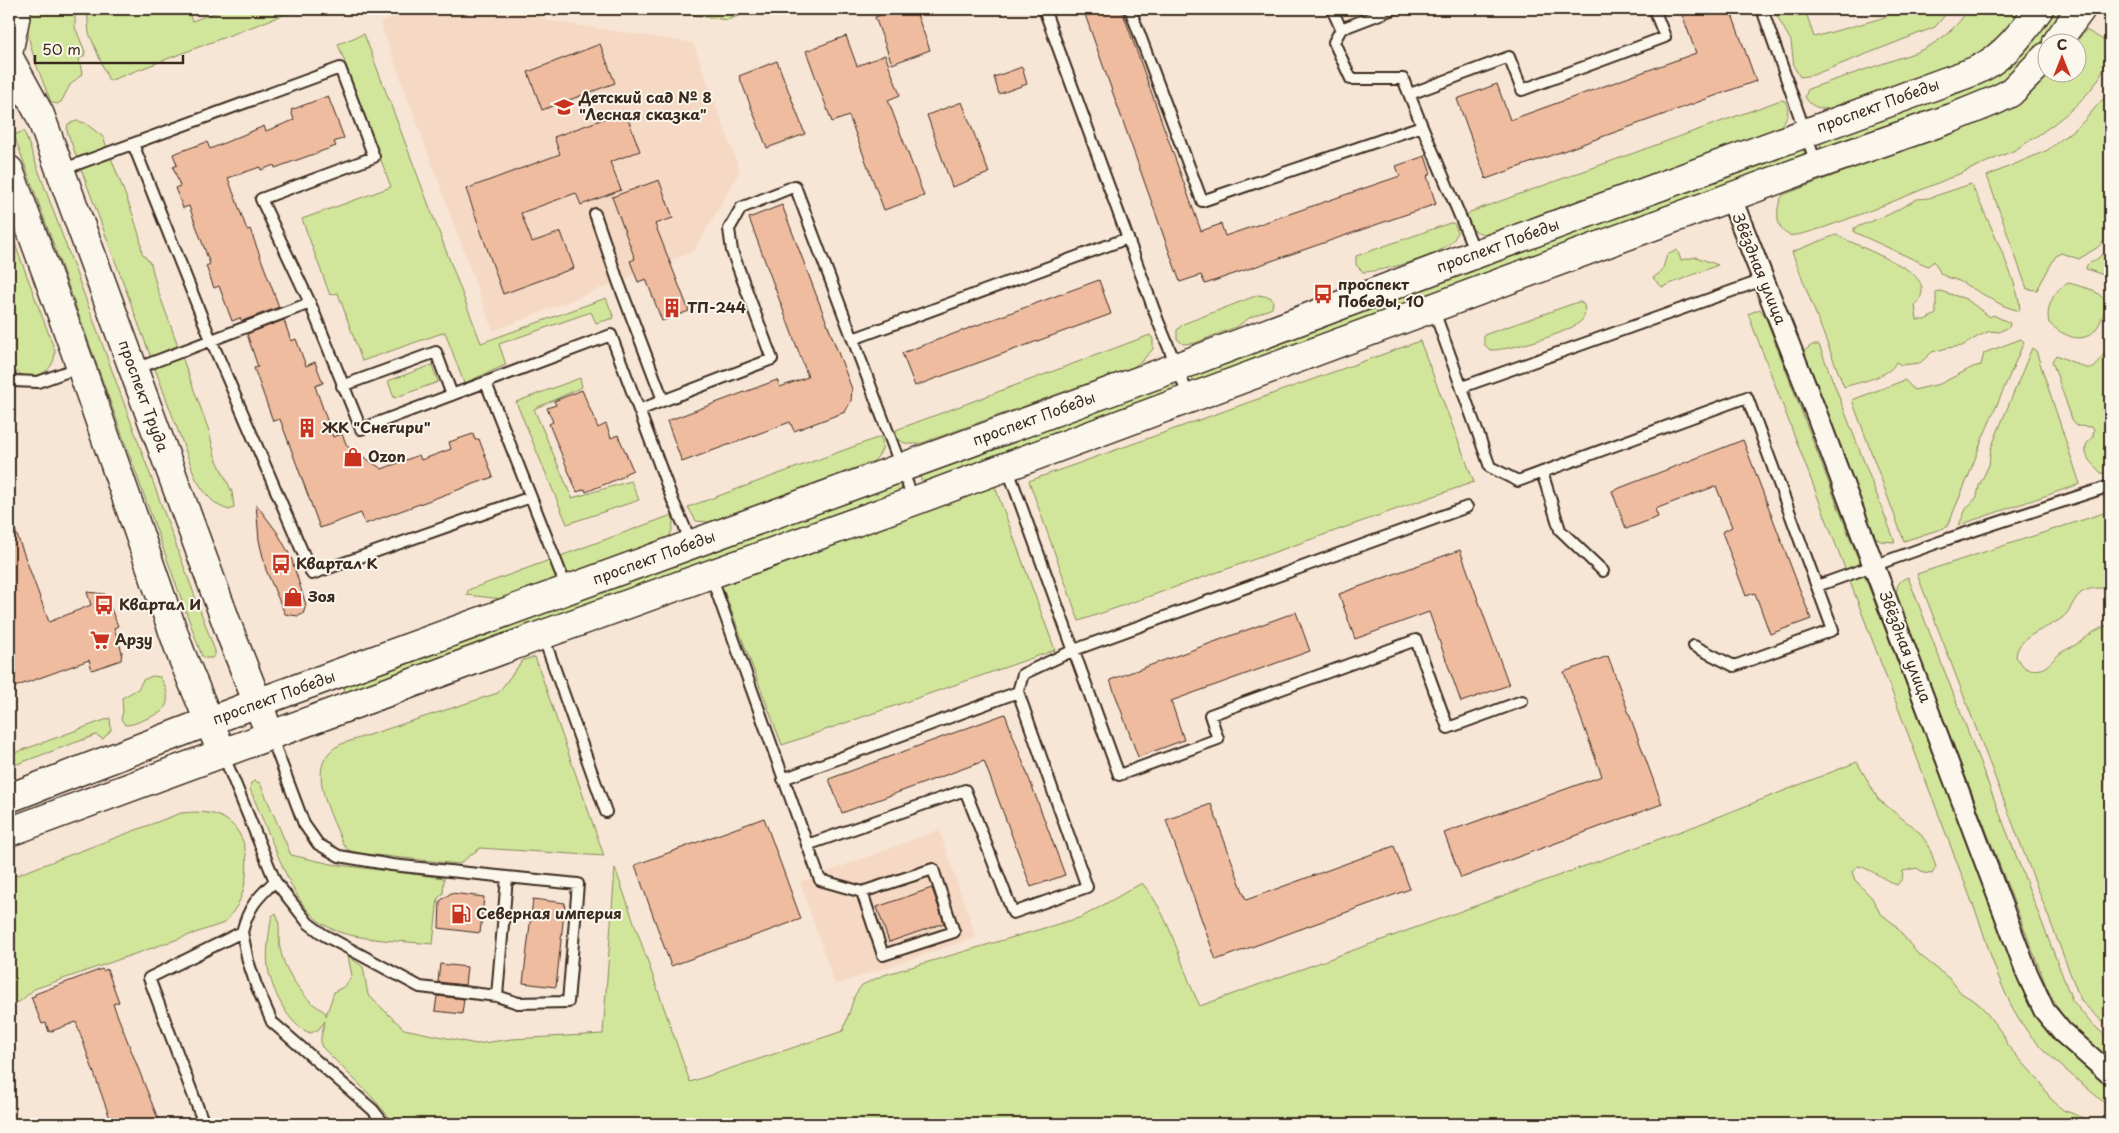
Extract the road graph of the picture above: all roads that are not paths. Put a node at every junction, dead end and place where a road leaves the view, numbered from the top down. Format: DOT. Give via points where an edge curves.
graph roads {
  1 [pos="17,9"];
  2 [pos="1044,9"];
  3 [pos="1130,9"];
  4 [pos="1332,9"];
  5 [pos="1393,9"];
  6 [pos="1654,9"];
  7 [pos="1762,9"];
  8 [pos="2039,9"];
  9 [pos="2081,9"];
  10 [pos="1341,29"];
  11 [pos="2064,32"];
  12 [pos="9,50"];
  13 [pos="9,58"];
  14 [pos="2036,67"];
  15 [pos="1410,94"];
  16 [pos="1422,126"];
  17 [pos="1806,133"];
  18 [pos="133,144"];
  19 [pos="1817,165"];
  20 [pos="9,170"];
  21 [pos="60,170"];
  22 [pos="1731,198"];
  23 [pos="595,214"];
  24 [pos="1128,238"];
  25 [pos="1476,254"];
  26 [pos="1763,280"];
  27 [pos="310,304"];
  28 [pos="1433,307"];
  29 [pos="853,339"];
  30 [pos="210,340"];
  31 [pos="81,367"];
  32 [pos="1177,367"];
  33 [pos="133,369"];
  34 [pos="9,376"];
  35 [pos="486,384"];
  36 [pos="342,386"];
  37 [pos="1462,387"];
  38 [pos="452,395"];
  39 [pos="1189,398"];
  40 [pos="663,400"];
  41 [pos="639,410"];
  42 [pos="1007,467"];
  43 [pos="901,468"];
  44 [pos="1542,472"];
  45 [pos="2110,486"];
  46 [pos="531,497"];
  47 [pos="914,501"];
  48 [pos="1467,507"];
  49 [pos="692,545"];
  50 [pos="1874,565"];
  51 [pos="1603,571"];
  52 [pos="710,575"];
  53 [pos="1817,586"];
  54 [pos="568,590"];
  55 [pos="542,635"];
  56 [pos="1694,646"];
  57 [pos="1074,650"];
  58 [pos="1018,692"];
  59 [pos="1522,701"];
  60 [pos="257,703"];
  61 [pos="209,722"];
  62 [pos="271,736"];
  63 [pos="222,753"];
  64 [pos="783,779"];
  65 [pos="9,798"];
  66 [pos="606,812"];
  67 [pos="9,832"];
  68 [pos="807,846"];
  69 [pos="507,877"];
  70 [pos="275,881"];
  71 [pos="862,892"];
  72 [pos="242,932"];
  73 [pos="497,996"];
  74 [pos="2110,1074"];
  75 [pos="204,1124"];
  76 [pos="384,1124"];
  1 -- 12 [label="main road"];
  2 -- 24 [label="lane"];
  3 -- 16 [label="lane" via="1202,201"];
  4 -- 10 [label="lane"];
  5 -- 10 [label="lane"];
  6 -- 15 [label="lane" via="1665,37 1522,90 1508,56"];
  7 -- 17 [label="lane"];
  8 -- 17 [label="main road, проспект Победы" via="2024,31 2003,52 1980,68"];
  9 -- 11 [label="main road"];
  10 -- 15 [label="lane" via="1334,42 1351,79 1403,78"];
  13 -- 21 [label="main road, проспект Труда" via="40,115"];
  14 -- 19 [label="main road" via="2010,93 1996,100"];
  15 -- 16 [label="lane"];
  16 -- 25 [label="lane"];
  17 -- 19 [label="lane"];
  17 -- 25 [label="main road, проспект Победы"];
  18 -- 21 [label="lane"];
  18 -- 27 [label="lane" via="340,68 374,157 261,198"];
  18 -- 30 [label="lane"];
  19 -- 22 [label="main road"];
  20 -- 31 [label="main road"];
  21 -- 33 [label="main road, проспект Труда"];
  22 -- 26 [label="street, Звёздная улица"];
  22 -- 28 [label="main road"];
  23 -- 40 [label="lane"];
  24 -- 29 [label="lane"];
  24 -- 32 [label="lane"];
  25 -- 32 [label="main road, проспект Победы"];
  26 -- 37 [label="lane"];
  26 -- 50 [label="street, Звёздная улица"];
  27 -- 30 [label="lane"];
  27 -- 36 [label="lane"];
  28 -- 37 [label="lane"];
  28 -- 39 [label="main road"];
  29 -- 40 [label="lane" via="795,186 741,208 729,229 732,251 772,358"];
  29 -- 43 [label="lane"];
  30 -- 33 [label="lane"];
  30 -- 46 [label="lane" via="312,574"];
  31 -- 34 [label="lane" via="38,382 12,382"];
  31 -- 61 [label="main road" via="181,654"];
  32 -- 39 [label="lane"];
  32 -- 43 [label="main road, проспект Победы"];
  33 -- 60 [label="main road, проспект Труда"];
  35 -- 38 [label="lane"];
  35 -- 41 [label="lane" via="611,335"];
  35 -- 46 [label="lane"];
  36 -- 38 [label="lane" via="361,429"];
  36 -- 38 [label="lane" via="436,352"];
  37 -- 44 [label="lane" via="1490,467 1518,481"];
  39 -- 42 [label="main road"];
  40 -- 41 [label="lane"];
  41 -- 49 [label="lane"];
  42 -- 47 [label="main road"];
  42 -- 57 [label="lane"];
  43 -- 47 [label="lane"];
  43 -- 49 [label="main road, проспект Победы"];
  44 -- 51 [label="lane" via="1560,530"];
  44 -- 53 [label="lane" via="1748,396"];
  45 -- 50 [label="lane"];
  46 -- 54 [label="lane"];
  47 -- 52 [label="main road"];
  48 -- 57 [label="lane"];
  49 -- 54 [label="main road, проспект Победы"];
  50 -- 53 [label="lane"];
  50 -- 74 [label="street, Звёздная улица" via="2027,973 2044,1010 2062,1032"];
  52 -- 55 [label="main road"];
  52 -- 64 [label="lane"];
  53 -- 56 [label="lane" via="1833,630 1734,666"];
  54 -- 60 [label="main road, проспект Победы"];
  55 -- 62 [label="main road"];
  55 -- 66 [label="lane"];
  57 -- 58 [label="lane" via="1023,674"];
  57 -- 59 [label="lane" via="1119,775 1218,739 1210,715 1416,640 1448,728"];
  58 -- 64 [label="lane"];
  58 -- 68 [label="lane" via="1087,887 1013,913 965,790"];
  60 -- 61 [label="main road, проспект Победы"];
  60 -- 62 [label="main road, проспект Труда"];
  61 -- 63 [label="main road"];
  61 -- 65 [label="main road, проспект Победы"];
  62 -- 63 [label="main road"];
  62 -- 69 [label="lane" via="304,824 318,844 339,856"];
  63 -- 67 [label="main road"];
  63 -- 70 [label="lane"];
  64 -- 68 [label="lane"];
  68 -- 71 [label="lane" via="820,880"];
  69 -- 73 [label="lane"];
  69 -- 73 [label="lane" via="578,884 569,992 568,1002 518,1003"];
  70 -- 72 [label="lane" via="253,902"];
  70 -- 73 [label="lane" via="308,923 324,935 420,987"];
  71 -- 71 [label="lane" via="933,869 954,932 883,955"];
  72 -- 75 [label="lane" via="149,978"];
  72 -- 76 [label="lane" via="250,969 272,1022 373,1110"];
}
